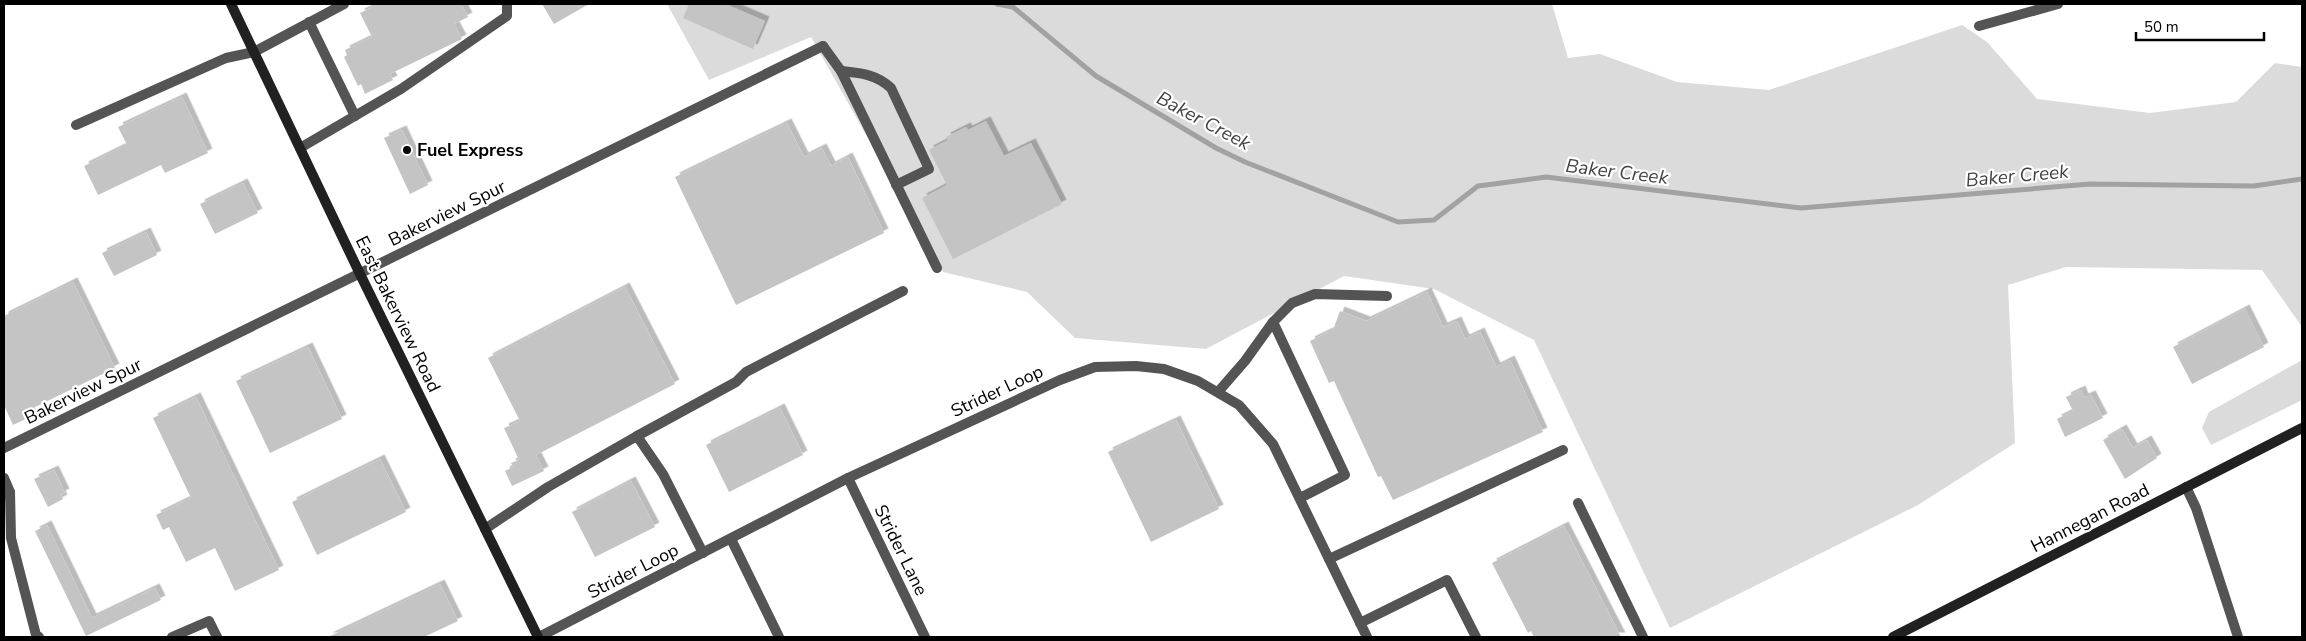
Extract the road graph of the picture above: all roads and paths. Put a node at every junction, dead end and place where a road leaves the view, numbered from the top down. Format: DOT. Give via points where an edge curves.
graph roads {
  1 [pos="232,4"];
  2 [pos="344,4"];
  3 [pos="507,4"];
  4 [pos="2058,4"];
  5 [pos="309,22"];
  6 [pos="1979,26"];
  7 [pos="254,52"];
  8 [pos="841,71"];
  9 [pos="355,116"];
  10 [pos="76,125"];
  11 [pos="300,148"];
  12 [pos="896,185"];
  13 [pos="937,268"];
  14 [pos="360,274"];
  15 [pos="904,291"];
  16 [pos="1387,296"];
  17 [pos="1274,322"];
  18 [pos="1218,392"];
  19 [pos="2302,428"];
  20 [pos="638,436"];
  21 [pos="4,448"];
  22 [pos="1563,450"];
  23 [pos="4,478"];
  24 [pos="848,478"];
  25 [pos="2186,487"];
  26 [pos="7,494"];
  27 [pos="1300,498"];
  28 [pos="1578,503"];
  29 [pos="485,529"];
  30 [pos="731,539"];
  31 [pos="703,553"];
  32 [pos="1329,559"];
  33 [pos="1360,623"];
  34 [pos="34,637"];
  35 [pos="172,637"];
  36 [pos="217,637"];
  37 [pos="539,637"];
  38 [pos="779,637"];
  39 [pos="925,637"];
  40 [pos="1367,637"];
  41 [pos="1476,637"];
  42 [pos="1643,637"];
  43 [pos="1893,637"];
  44 [pos="2238,637"];
  1 -- 7 [label="main road, East Bakerview Road"];
  2 -- 5 [label="street"];
  3 -- 9 [label="street" via="507,16 401,89"];
  4 -- 6 [label="street"];
  5 -- 7 [label="street"];
  5 -- 9 [label="street"];
  7 -- 10 [label="street" via="226,58"];
  7 -- 11 [label="main road, East Bakerview Road"];
  8 -- 12 [label="street"];
  8 -- 12 [label="street" via="864,73 884,81 891,88 929,169"];
  8 -- 14 [label="street, Bakerview Spur" via="822,46"];
  9 -- 11 [label="street"];
  11 -- 14 [label="main road, East Bakerview Road"];
  12 -- 13 [label="street"];
  14 -- 21 [label="street, Bakerview Spur"];
  14 -- 29 [label="main road, East Bakerview Road"];
  15 -- 20 [label="street" via="746,372 736,382"];
  16 -- 17 [label="street" via="1315,294 1292,303"];
  17 -- 18 [label="street"];
  17 -- 27 [label="street" via="1345,475"];
  18 -- 24 [label="street, Strider Loop" via="1164,369 1095,367"];
  18 -- 27 [label="street, Strider Loop" via="1240,404 1273,444"];
  19 -- 25 [label="main road, Hannegan Road"];
  20 -- 29 [label="street" via="548,487"];
  20 -- 31 [label="street" via="662,474"];
  22 -- 32 [label="street"];
  23 -- 26 [label="street"];
  24 -- 30 [label="street, Strider Loop"];
  24 -- 39 [label="street, Strider Lane"];
  25 -- 43 [label="main road, Hannegan Road"];
  25 -- 44 [label="street" via="2196,508"];
  26 -- 34 [label="street" via="11,538"];
  27 -- 32 [label="street, Strider Loop"];
  28 -- 42 [label="street"];
  29 -- 37 [label="main road, East Bakerview Road"];
  30 -- 31 [label="street, Strider Loop"];
  30 -- 38 [label="street"];
  31 -- 37 [label="street, Strider Loop"];
  32 -- 33 [label="street, Strider Loop"];
  33 -- 40 [label="street, Strider Loop"];
  33 -- 41 [label="street" via="1447,580"];
  35 -- 36 [label="street" via="209,621"];
}
